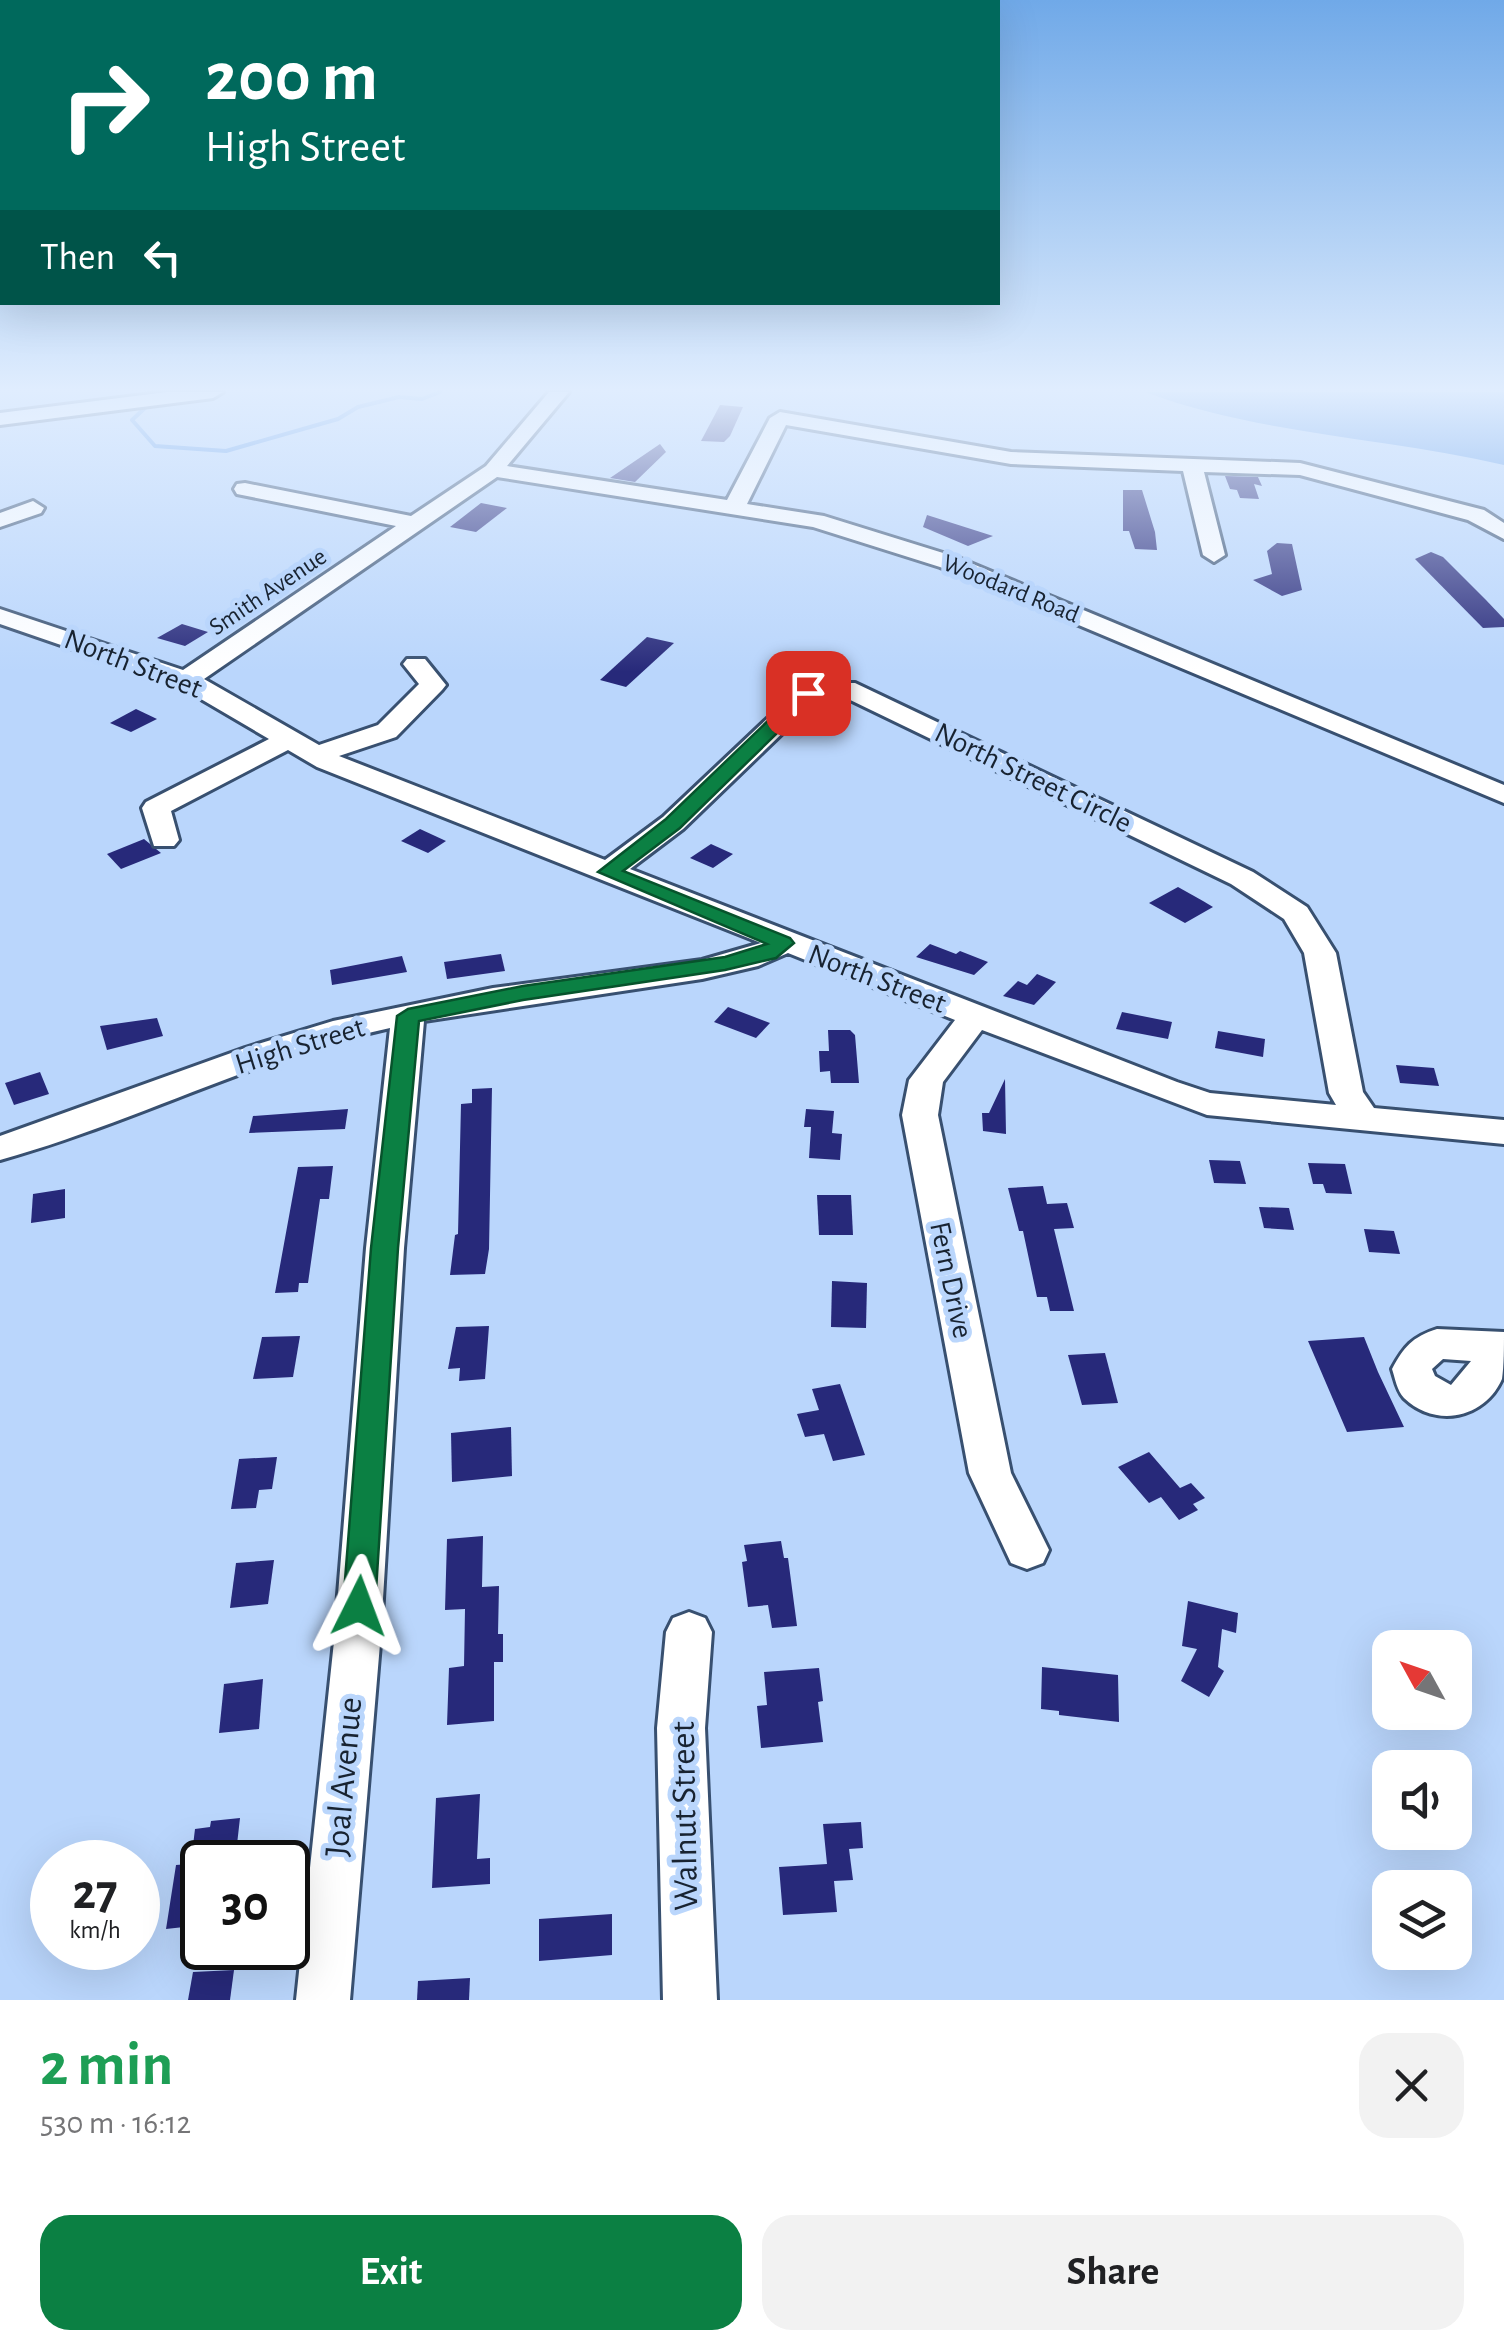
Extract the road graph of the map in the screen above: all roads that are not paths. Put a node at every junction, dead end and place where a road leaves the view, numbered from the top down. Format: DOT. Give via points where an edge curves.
graph roads {
  1 [pos="471,485"];
  2 [pos="596,485"];
  3 [pos="745,485"];
  4 [pos="1197,485"];
  5 [pos="1365,485"];
  6 [pos="244,489"];
  7 [pos="735,506"];
  8 [pos="33,508"];
  9 [pos="0,520"];
  10 [pos="416,524"];
  11 [pos="1504,532"];
  12 [pos="1214,555"];
  13 [pos="0,616"];
  14 [pos="32,628"];
  15 [pos="0,642"];
  16 [pos="416,664"];
  17 [pos="186,680"];
  18 [pos="302,747"];
  19 [pos="1504,796"];
  20 [pos="164,840"];
  21 [pos="608,872"];
  22 [pos="783,943"];
  23 [pos="408,1016"];
  24 [pos="974,1017"];
  25 [pos="1363,1119"];
  26 [pos="1502,1139"];
  27 [pos="0,1148"];
  28 [pos="1027,1550"];
  29 [pos="689,1632"];
  30 [pos="323,2000"];
  31 [pos="690,2000"];
  1 -- 10 [label="street, Smith Avenue"];
  2 -- 7 [label="street, Woodard Road"];
  3 -- 7 [label="street"];
  4 -- 12 [label="street"];
  5 -- 11 [label="street" via="1476,516"];
  6 -- 10 [label="street"];
  7 -- 19 [label="street, Woodard Road" via="816,521 948,562"];
  8 -- 9 [label="street"];
  10 -- 17 [label="street, Smith Avenue"];
  13 -- 14 [label="street, North Street"];
  14 -- 15 [label="street"];
  14 -- 17 [label="street, North Street"];
  16 -- 18 [label="street" via="433,685 388,731"];
  17 -- 18 [label="street, North Street"];
  18 -- 20 [label="street" via="156,808"];
  18 -- 21 [label="street, North Street"];
  21 -- 22 [label="street, North Street"];
  21 -- 25 [label="street, North Street Circle" via="673,824 814,688 846,688 1242,878 1296,913 1320,953 1346,1093"];
  22 -- 23 [label="street, High Street" via="768,954 725,964"];
  22 -- 24 [label="street, North Street"];
  23 -- 27 [label="street, High Street" via="292,1044"];
  23 -- 30 [label="street, Joal Avenue"];
  24 -- 25 [label="street, North Street" via="1207,1104"];
  24 -- 28 [label="street, Fern Drive" via="926,1080 920,1115 990,1473"];
  25 -- 26 [label="street, North Street"];
  29 -- 31 [label="street, Walnut Street" via="681,1728"];
}
